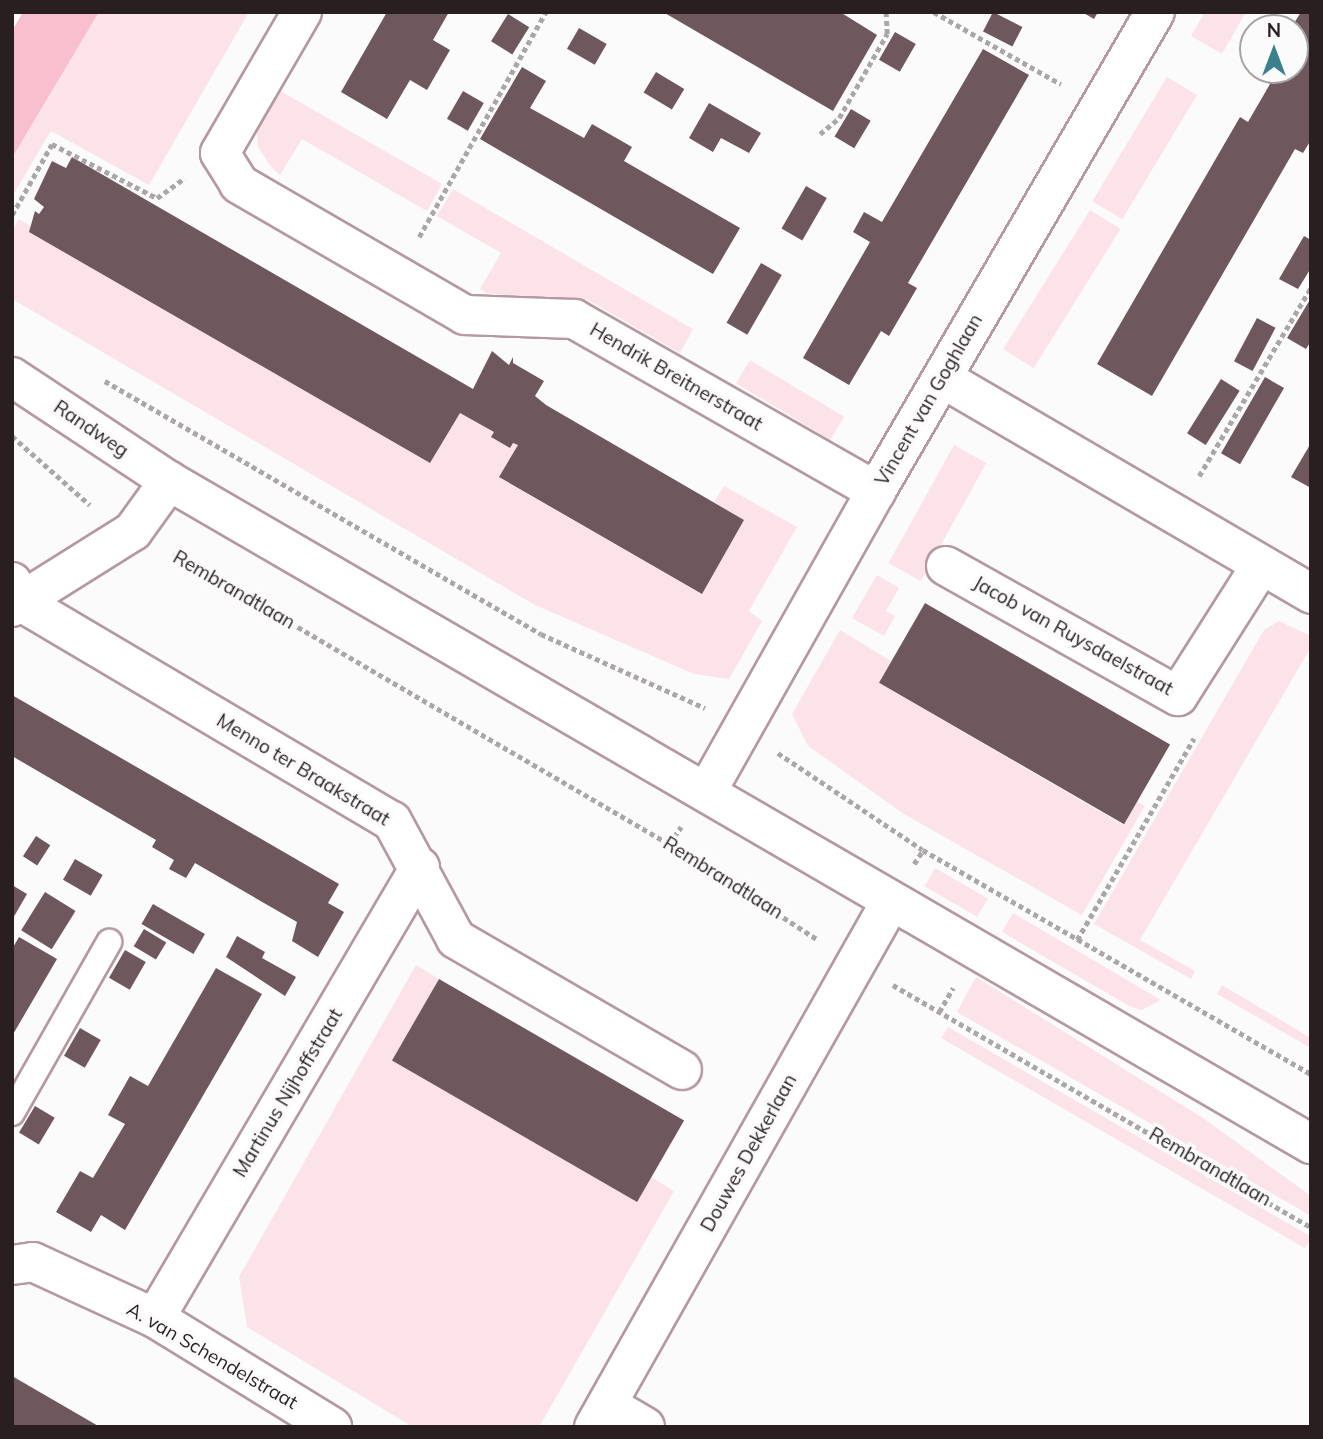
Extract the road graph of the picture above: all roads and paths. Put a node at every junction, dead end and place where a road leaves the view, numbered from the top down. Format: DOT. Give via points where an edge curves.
graph roads {
  1 [pos="302,12"];
  2 [pos="546,12"];
  3 [pos="886,12"];
  4 [pos="934,12"];
  5 [pos="1155,12"];
  6 [pos="1100,106"];
  7 [pos="820,134"];
  8 [pos="220,153"];
  9 [pos="12,215"];
  10 [pos="397,275"];
  11 [pos="1311,287"];
  12 [pos="12,377"];
  13 [pos="942,378"];
  14 [pos="12,436"];
  15 [pos="169,481"];
  16 [pos="876,491"];
  17 [pos="1175,517"];
  18 [pos="134,531"];
  19 [pos="946,566"];
  20 [pos="1260,567"];
  21 [pos="1311,594"];
  22 [pos="15,597"];
  23 [pos="1178,696"];
  24 [pos="707,791"];
  25 [pos="420,867"];
  26 [pos="891,901"];
  27 [pos="1077,940"];
  28 [pos="109,942"];
  29 [pos="856,963"];
  30 [pos="682,1070"];
  31 [pos="12,1113"];
  32 [pos="1305,1143"];
  33 [pos="1311,1227"];
  34 [pos="12,1265"];
  35 [pos="155,1318"];
  36 [pos="601,1416"];
  37 [pos="332,1427"];
  38 [pos="645,1427"];
  1 -- 8 [label="street"];
  2 -- 10 [label="path"];
  3 -- 7 [label="path" via="887,34 838,118"];
  4 -- 6 [label="path"];
  5 -- 6 [label="street, Vincent van Goghlaan"];
  6 -- 13 [label="street, Vincent van Goghlaan"];
  8 -- 9 [label="path" via="157,198 52,144"];
  8 -- 10 [label="street, Hendrik Breitnerstraat" via="239,184"];
  10 -- 16 [label="street, Hendrik Breitnerstraat" via="465,315 575,319"];
  11 -- 17 [label="path"];
  12 -- 15 [label="street, Randweg"];
  13 -- 16 [label="street, Vincent van Goghlaan"];
  13 -- 17 [label="street"];
  14 -- 18 [label="path" via="77,497"];
  15 -- 18 [label="street, Menno ter Braakstraat"];
  15 -- 24 [label="street"];
  16 -- 24 [label="street, Vincent van Goghlaan"];
  17 -- 20 [label="street"];
  18 -- 22 [label="street, Menno ter Braakstraat"];
  18 -- 29 [label="path, Rembrandtlaan" via="669,844"];
  19 -- 23 [label="street, Jacob van Ruysdaelstraat"];
  20 -- 21 [label="street"];
  20 -- 23 [label="street, Jacob van Ruysdaelstraat"];
  22 -- 25 [label="street, Menno ter Braakstraat" via="392,821"];
  23 -- 27 [label="path" via="1195,737"];
  24 -- 26 [label="street"];
  25 -- 30 [label="street, Menno ter Braakstraat" via="456,939"];
  25 -- 35 [label="street, Martinus Nijhoffstraat"];
  26 -- 29 [label="street, Douwes Dekkerlaan"];
  26 -- 32 [label="street"];
  28 -- 31 [label="lane"];
  29 -- 33 [label="path, Rembrandtlaan"];
  29 -- 36 [label="street, Douwes Dekkerlaan"];
  34 -- 35 [label="street, A. van Schendelstraat" via="33,1262"];
  35 -- 37 [label="street, A. van Schendelstraat"];
  36 -- 38 [label="street, Douwes Dekkerlaan"];
}
